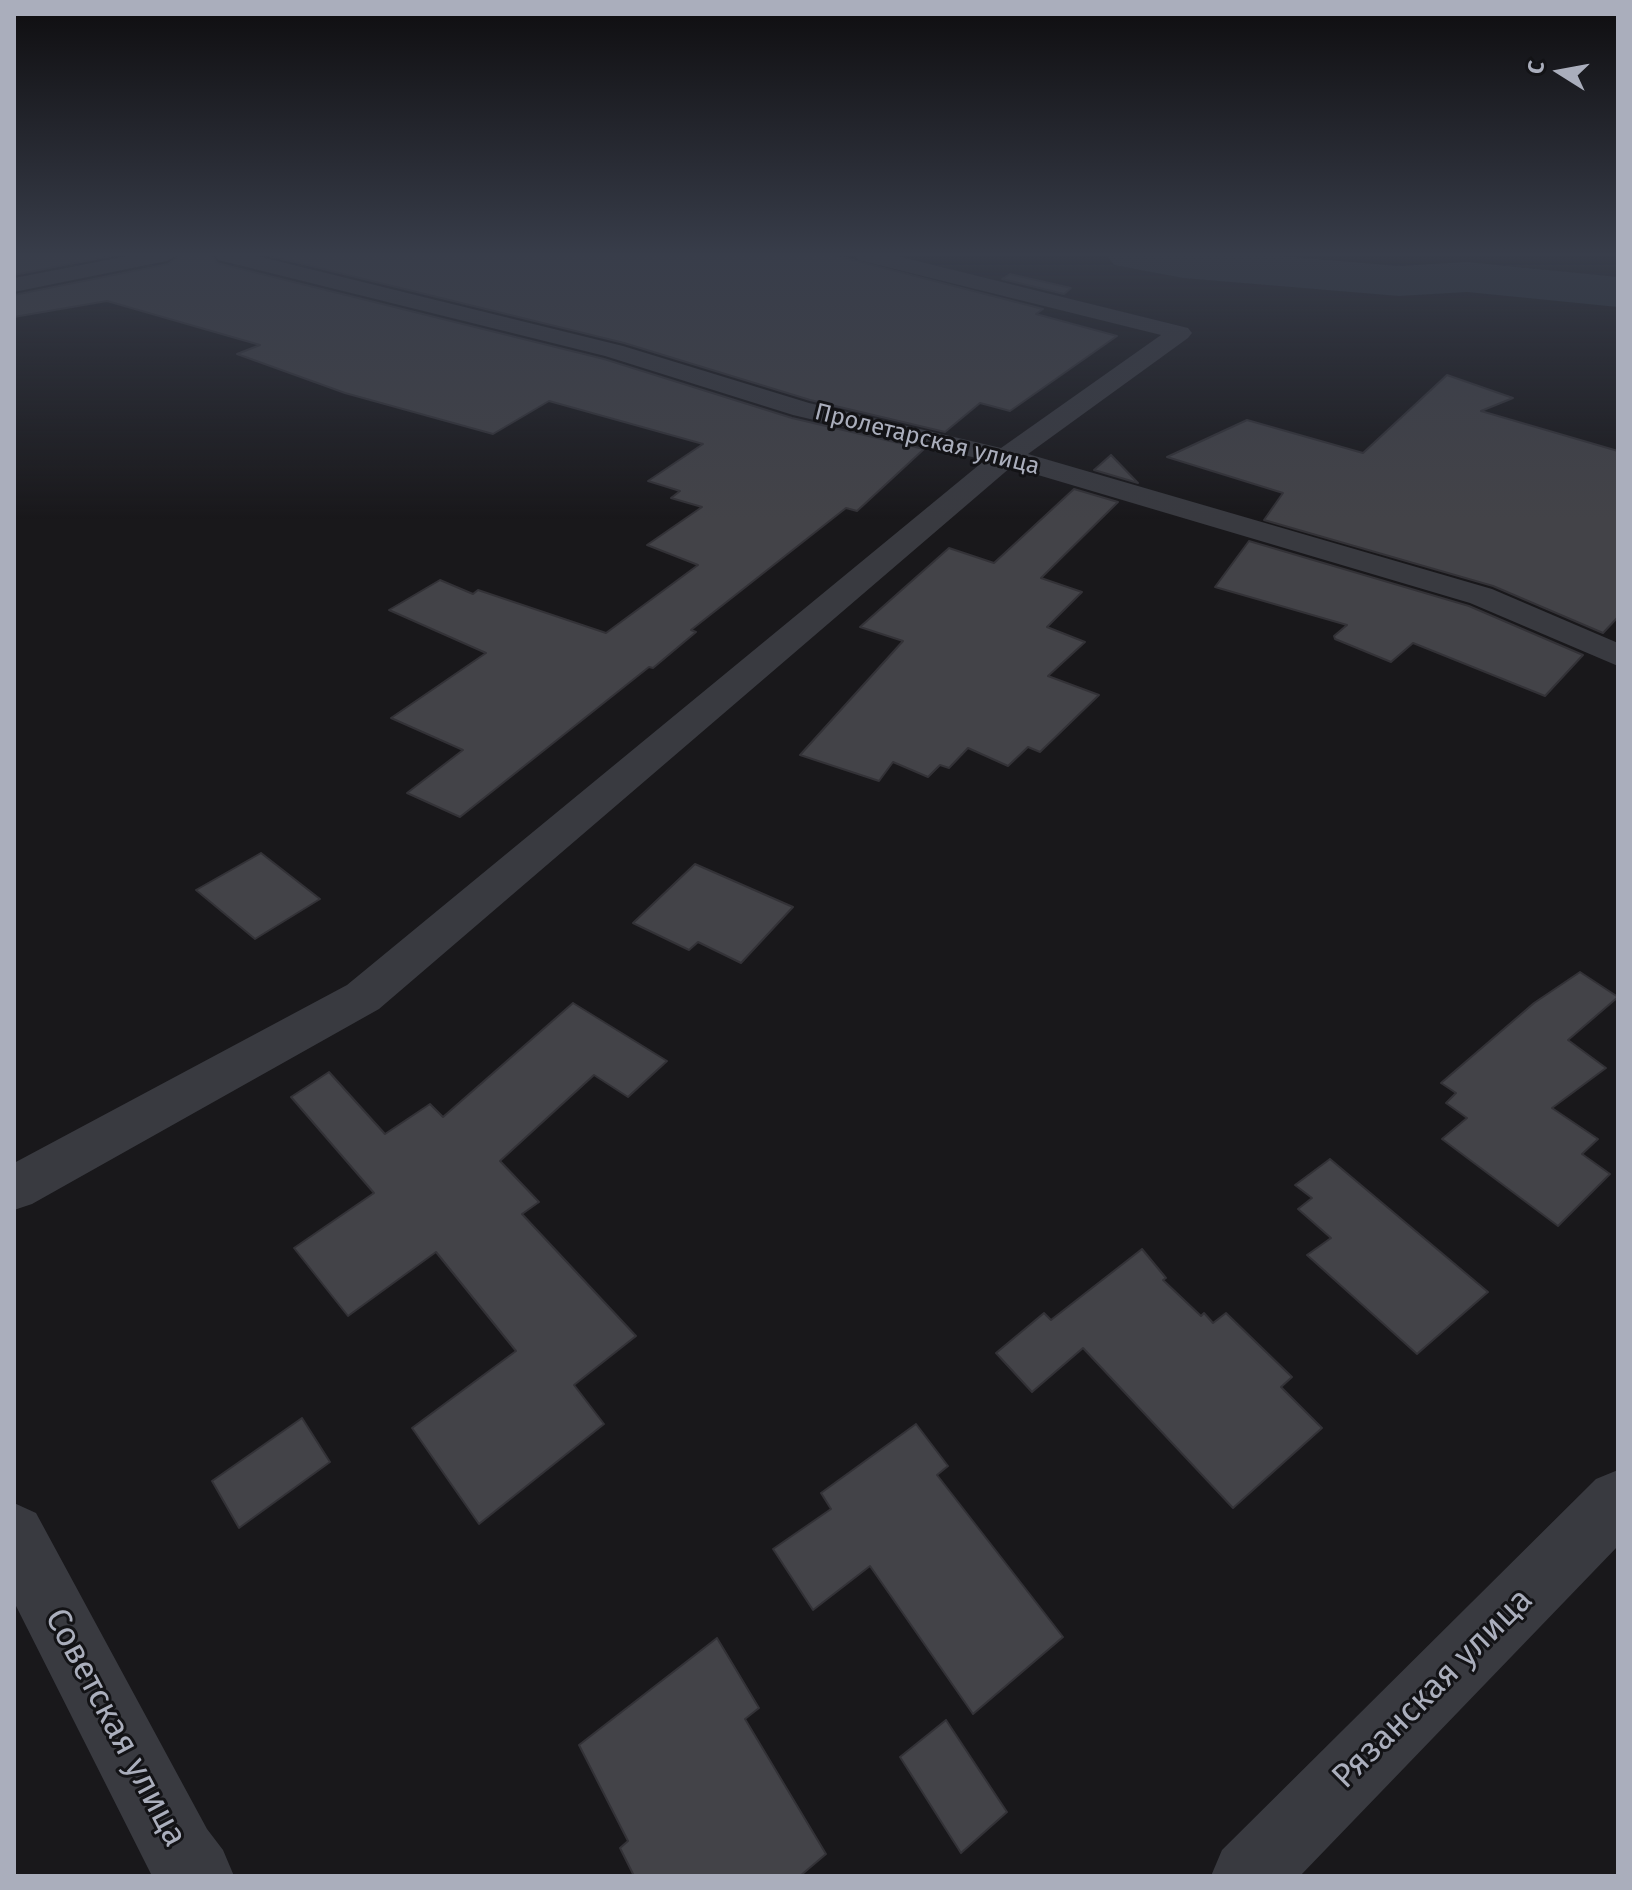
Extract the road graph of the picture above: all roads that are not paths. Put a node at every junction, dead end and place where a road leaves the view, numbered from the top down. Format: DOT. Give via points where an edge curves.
graph roads {
  1 [pos="582,343"];
  2 [pos="1166,343"];
  3 [pos="1006,457"];
  4 [pos="1618,656"];
  5 [pos="14,1188"];
  6 [pos="1618,1501"];
  7 [pos="14,1535"];
  8 [pos="197,1876"];
  9 [pos="1248,1876"];
  1 -- 3 [label="street, Пролетарская улица" via="802,409"];
  2 -- 3 [label="street"];
  3 -- 4 [label="street, Пролетарская улица" via="1481,596"];
  3 -- 5 [label="street" via="363,997"];
  6 -- 9 [label="street, Рязанская улица"];
  7 -- 8 [label="street, Советская улица" via="181,1855"];
}
